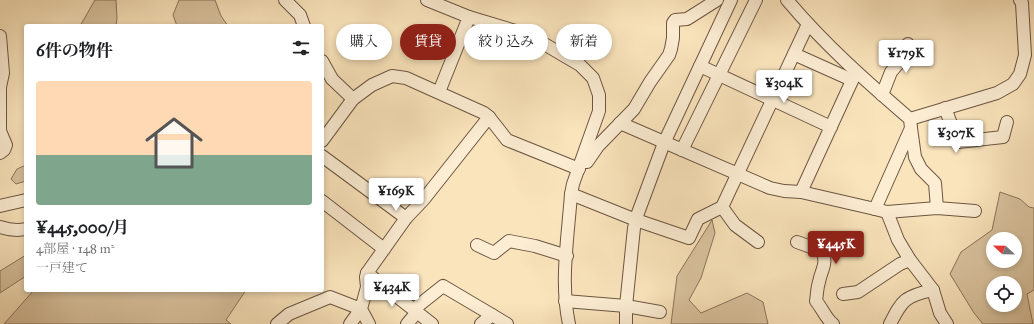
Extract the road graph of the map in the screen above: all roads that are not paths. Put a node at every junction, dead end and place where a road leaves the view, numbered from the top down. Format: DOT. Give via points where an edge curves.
graph roads {
  1 [pos="285,0"];
  2 [pos="427,0"];
  3 [pos="717,0"];
  4 [pos="731,0"];
  5 [pos="756,0"];
  6 [pos="787,0"];
  7 [pos="1022,1"];
  8 [pos="470,17"];
  9 [pos="303,24"];
  10 [pos="808,24"];
  11 [pos="0,36"];
  12 [pos="908,44"];
  13 [pos="794,54"];
  14 [pos="1030,54"];
  15 [pos="324,65"];
  16 [pos="700,66"];
  17 [pos="719,75"];
  18 [pos="854,76"];
  19 [pos="439,92"];
  20 [pos="882,95"];
  21 [pos="353,99"];
  22 [pos="773,100"];
  23 [pos="945,108"];
  24 [pos="489,117"];
  25 [pos="1007,122"];
  26 [pos="620,123"];
  27 [pos="911,124"];
  28 [pos="831,127"];
  29 [pos="324,138"];
  30 [pos="664,142"];
  31 [pos="682,150"];
  32 [pos="0,153"];
  33 [pos="324,157"];
  34 [pos="580,165"];
  35 [pos="738,174"];
  36 [pos="802,192"];
  37 [pos="572,194"];
  38 [pos="24,200"];
  39 [pos="324,203"];
  40 [pos="0,206"];
  41 [pos="722,207"];
  42 [pos="937,208"];
  43 [pos="881,210"];
  44 [pos="975,211"];
  45 [pos="406,218"];
  46 [pos="636,220"];
  47 [pos="0,228"];
  48 [pos="24,229"];
  49 [pos="758,242"];
  50 [pos="797,242"];
  51 [pos="477,245"];
  52 [pos="384,249"];
  53 [pos="567,256"];
  54 [pos="910,260"];
  55 [pos="367,273"];
  56 [pos="932,290"];
  57 [pos="843,294"];
  58 [pos="565,301"];
  59 [pos="626,306"];
  60 [pos="362,309"];
  61 [pos="415,311"];
  62 [pos="660,312"];
  63 [pos="492,315"];
  64 [pos="566,321"];
  65 [pos="277,324"];
  66 [pos="350,324"];
  67 [pos="369,324"];
  68 [pos="406,324"];
  69 [pos="432,324"];
  70 [pos="481,324"];
  71 [pos="507,324"];
  72 [pos="626,324"];
  73 [pos="833,324"];
  74 [pos="890,324"];
  75 [pos="947,324"];
  1 -- 9 [label="street" via="300,15"];
  2 -- 8 [label="street"];
  3 -- 26 [label="street" via="687,19 676,20 673,23 673,38 668,55 634,109"];
  4 -- 16 [label="street"];
  5 -- 17 [label="street"];
  6 -- 10 [label="street"];
  7 -- 14 [label="street"];
  8 -- 19 [label="street"];
  8 -- 34 [label="street" via="529,35 580,64 593,78 599,95 599,111"];
  10 -- 13 [label="street"];
  10 -- 18 [label="street"];
  11 -- 32 [label="street" via="3,73 0,87 0,131 6,145"];
  12 -- 20 [label="street" via="902,59 891,72"];
  13 -- 18 [label="street"];
  13 -- 22 [label="street"];
  14 -- 23 [label="street" via="1013,84 997,93"];
  15 -- 21 [label="street" via="332,79"];
  16 -- 17 [label="street"];
  16 -- 30 [label="street"];
  17 -- 22 [label="street"];
  17 -- 31 [label="street"];
  18 -- 20 [label="street"];
  18 -- 28 [label="street"];
  19 -- 21 [label="street" via="406,78 392,76 372,85"];
  19 -- 24 [label="street"];
  20 -- 27 [label="street"];
  21 -- 29 [label="street"];
  22 -- 28 [label="street"];
  22 -- 35 [label="street"];
  23 -- 25 [label="street" via="958,142 1003,137"];
  23 -- 27 [label="street"];
  24 -- 34 [label="street" via="507,140"];
  24 -- 45 [label="street" via="424,200"];
  26 -- 30 [label="street"];
  26 -- 34 [label="street" via="587,162"];
  27 -- 42 [label="street" via="915,157 921,169 935,183"];
  27 -- 43 [label="street"];
  28 -- 36 [label="street"];
  30 -- 31 [label="street"];
  30 -- 46 [label="street"];
  31 -- 35 [label="street"];
  33 -- 45 [label="street"];
  34 -- 37 [label="street"];
  35 -- 36 [label="street" via="770,188"];
  35 -- 41 [label="street"];
  36 -- 43 [label="street"];
  37 -- 46 [label="street"];
  37 -- 53 [label="street"];
  38 -- 40 [label="street"];
  39 -- 52 [label="street"];
  41 -- 46 [label="street" via="698,219 689,238"];
  41 -- 49 [label="street" via="735,226"];
  42 -- 43 [label="street"];
  42 -- 44 [label="street"];
  43 -- 54 [label="street"];
  45 -- 52 [label="street"];
  46 -- 59 [label="street"];
  47 -- 48 [label="street"];
  50 -- 73 [label="street" via="822,251 824,268 819,280 816,301"];
  51 -- 53 [label="street" via="494,253 509,241"];
  52 -- 55 [label="street"];
  53 -- 58 [label="street"];
  54 -- 56 [label="street"];
  54 -- 57 [label="street" via="858,292"];
  55 -- 60 [label="street"];
  55 -- 61 [label="street"];
  56 -- 74 [label="street" via="905,299"];
  56 -- 75 [label="street"];
  58 -- 59 [label="street"];
  58 -- 64 [label="street"];
  59 -- 62 [label="street"];
  59 -- 72 [label="street"];
  60 -- 65 [label="street" via="330,297 289,314"];
  60 -- 66 [label="street"];
  60 -- 67 [label="street"];
  61 -- 63 [label="street" via="443,286"];
  61 -- 68 [label="street"];
  61 -- 69 [label="street"];
  63 -- 70 [label="street"];
  63 -- 71 [label="street"];
}
